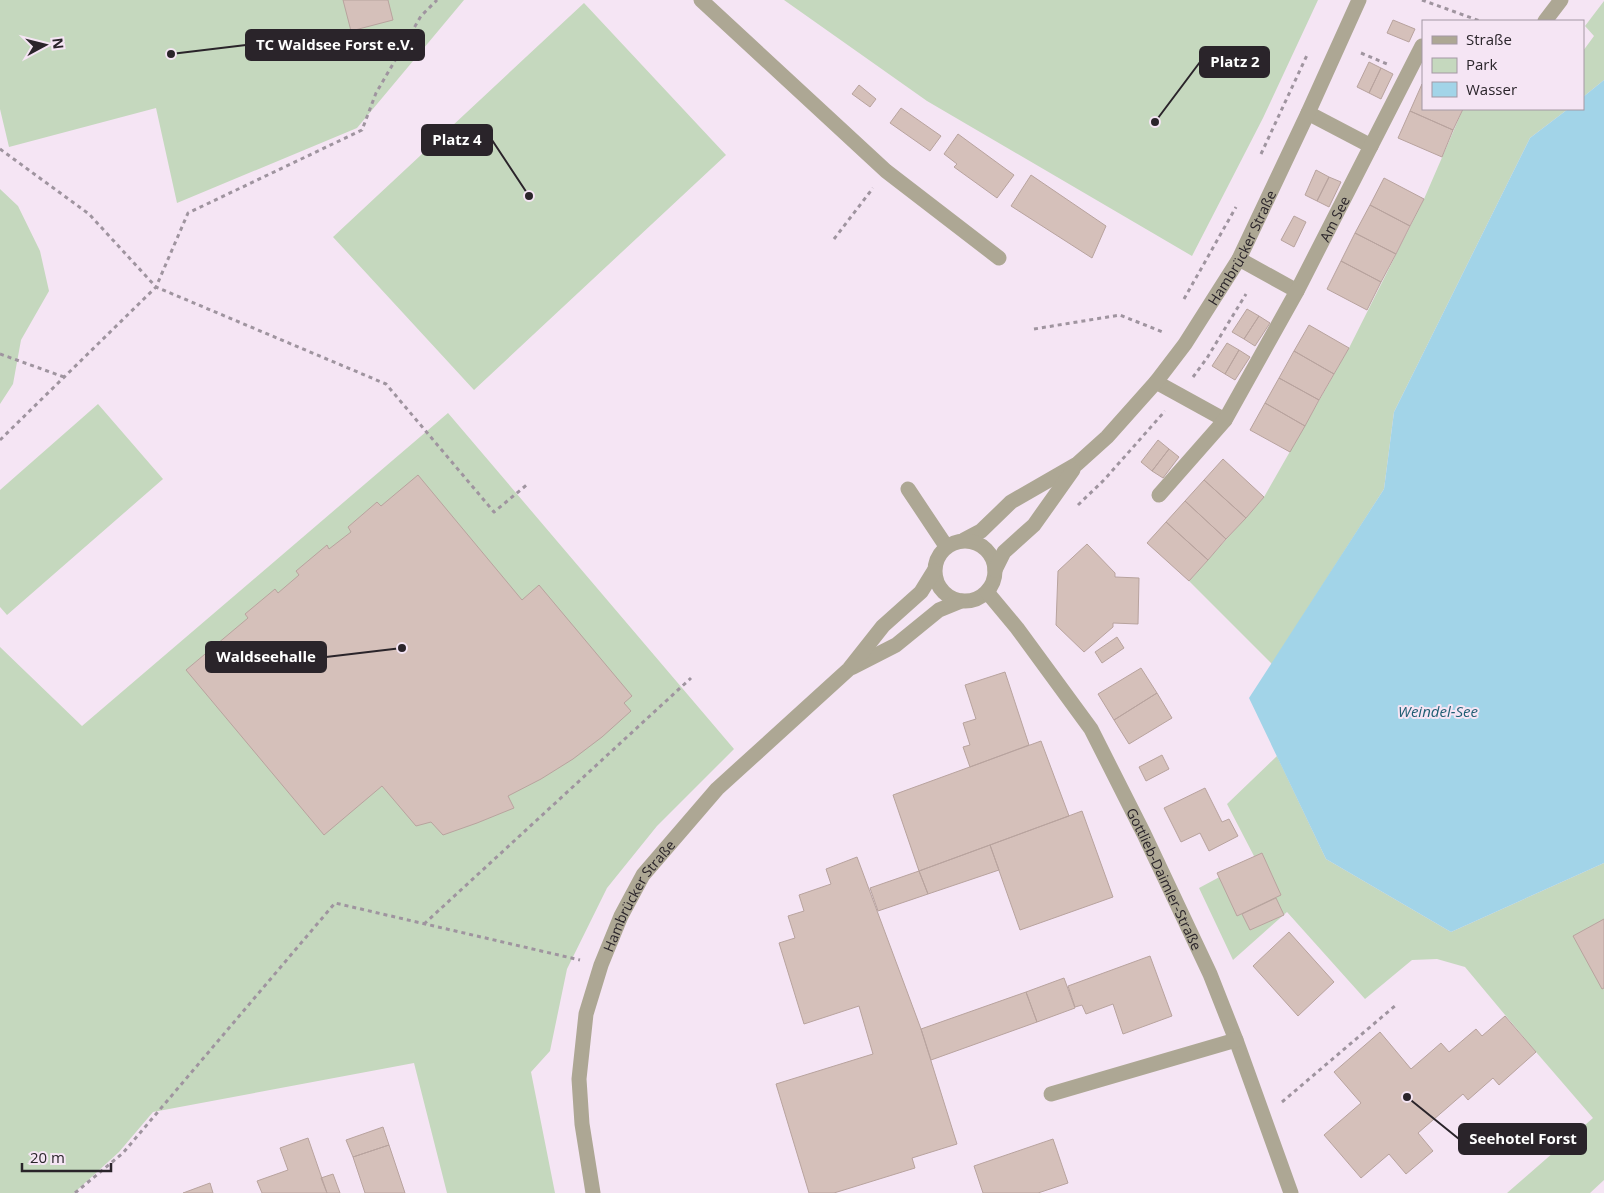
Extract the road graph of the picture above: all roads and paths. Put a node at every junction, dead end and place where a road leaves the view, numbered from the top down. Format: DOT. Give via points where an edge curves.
graph roads {
  1 [pos="437,0"];
  2 [pos="701,0"];
  3 [pos="1359,0"];
  4 [pos="1422,0"];
  5 [pos="1561,0"];
  6 [pos="1477,20"];
  7 [pos="1546,20"];
  8 [pos="1312,44"];
  9 [pos="1422,46"];
  10 [pos="1362,53"];
  11 [pos="1408,73"];
  12 [pos="1308,113"];
  13 [pos="1371,146"];
  14 [pos="0,149"];
  15 [pos="1258,159"];
  16 [pos="886,172"];
  17 [pos="1238,204"];
  18 [pos="834,239"];
  19 [pos="999,258"];
  20 [pos="1239,259"];
  21 [pos="156,286"];
  22 [pos="1297,291"];
  23 [pos="1179,307"];
  24 [pos="1169,325"];
  25 [pos="1034,330"];
  26 [pos="1164,333"];
  27 [pos="1185,344"];
  28 [pos="0,354"];
  29 [pos="64,377"];
  30 [pos="1156,382"];
  31 [pos="1225,420"];
  32 [pos="0,440"];
  33 [pos="1077,464"];
  34 [pos="529,483"];
  35 [pos="908,489"];
  36 [pos="1159,495"];
  37 [pos="964,540"];
  38 [pos="946,546"];
  39 [pos="996,570"];
  40 [pos="934,572"];
  41 [pos="987,592"];
  42 [pos="961,601"];
  43 [pos="849,669"];
  44 [pos="691,678"];
  45 [pos="424,924"];
  46 [pos="601,965"];
  47 [pos="1396,1005"];
  48 [pos="1236,1040"];
  49 [pos="1051,1094"];
  50 [pos="1264,1118"];
  51 [pos="75,1193"];
  52 [pos="593,1193"];
  53 [pos="1291,1193"];
  1 -- 21 [label="path" via="421,16 376,93 362,130 188,213"];
  2 -- 16 [label="street"];
  3 -- 12 [label="street, Hambrücker Straße"];
  4 -- 6 [label="path"];
  5 -- 7 [label="street"];
  8 -- 15 [label="path"];
  9 -- 11 [label="street, Am See"];
  10 -- 11 [label="path"];
  11 -- 13 [label="street, Am See"];
  12 -- 13 [label="street"];
  12 -- 20 [label="street, Hambrücker Straße"];
  13 -- 22 [label="street, Am See"];
  14 -- 21 [label="path" via="89,214"];
  16 -- 18 [label="path"];
  16 -- 19 [label="street"];
  17 -- 23 [label="path"];
  20 -- 22 [label="street"];
  20 -- 27 [label="street, Hambrücker Straße"];
  21 -- 29 [label="path"];
  21 -- 34 [label="path" via="386,384 494,512"];
  22 -- 31 [label="street, Am See"];
  24 -- 26 [label="path"];
  25 -- 26 [label="path" via="1120,315"];
  26 -- 27 [label="path"];
  27 -- 30 [label="street, Hambrücker Straße"];
  28 -- 29 [label="path"];
  29 -- 32 [label="path"];
  30 -- 31 [label="street"];
  30 -- 33 [label="street, Hambrücker Straße" via="1107,438"];
  31 -- 36 [label="street, Am See"];
  33 -- 37 [label="street, Hambrücker Straße" via="1011,502 981,531"];
  33 -- 39 [label="street, Hambrücker Straße" via="1034,525 1004,552"];
  35 -- 38 [label="street"];
  37 -- 38 [label="street, Hambrücker Straße"];
  37 -- 39 [label="street" via="986,548"];
  38 -- 40 [label="street, Hambrücker Straße" via="940,553"];
  39 -- 41 [label="street, Hambrücker Straße" via="994,582"];
  40 -- 42 [label="street" via="942,592"];
  40 -- 43 [label="street, Hambrücker Straße" via="921,592 883,626"];
  41 -- 42 [label="street, Hambrücker Straße" via="980,598"];
  41 -- 48 [label="street, Gottlieb-Daimler-Straße" via="1091,729 1210,974"];
  42 -- 43 [label="street, Hambrücker Straße" via="940,610 896,645"];
  43 -- 46 [label="street, Hambrücker Straße" via="717,789 643,875 621,916"];
  44 -- 45 [label="path"];
  45 -- 46 [label="path"];
  45 -- 51 [label="path" via="335,903 123,1153"];
  46 -- 52 [label="street, Hambrücker Straße" via="586,1014 579,1078 582,1124"];
  47 -- 50 [label="path"];
  48 -- 49 [label="street"];
  48 -- 50 [label="street, Gottlieb-Daimler-Straße"];
  50 -- 53 [label="street, Gottlieb-Daimler-Straße"];
}
